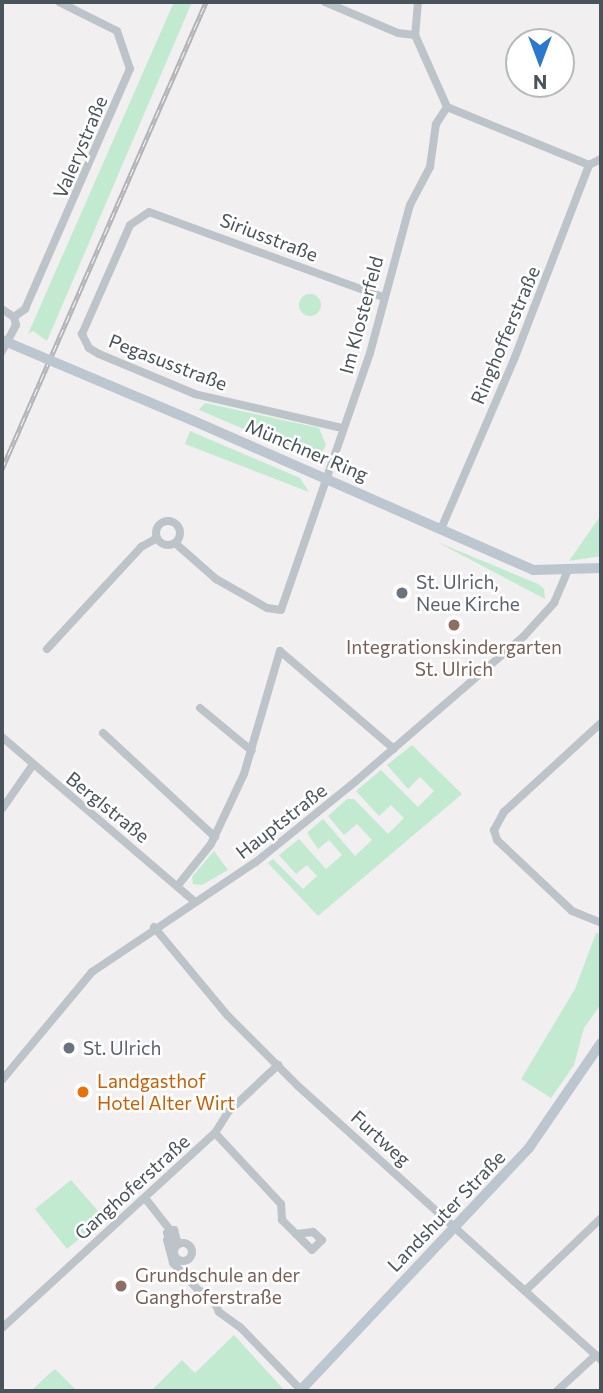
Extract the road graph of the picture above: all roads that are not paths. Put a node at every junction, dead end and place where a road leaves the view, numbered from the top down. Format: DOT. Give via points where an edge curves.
graph roads {
  1 [pos="59,2"];
  2 [pos="325,2"];
  3 [pos="418,2"];
  4 [pos="71,4"];
  5 [pos="415,35"];
  6 [pos="447,107"];
  7 [pos="601,159"];
  8 [pos="589,165"];
  9 [pos="141,214"];
  10 [pos="385,298"];
  11 [pos="2,309"];
  12 [pos="14,317"];
  13 [pos="2,340"];
  14 [pos="2,351"];
  15 [pos="342,428"];
  16 [pos="325,477"];
  17 [pos="441,529"];
  18 [pos="157,538"];
  19 [pos="175,543"];
  20 [pos="601,568"];
  21 [pos="567,572"];
  22 [pos="47,649"];
  23 [pos="200,708"];
  24 [pos="601,723"];
  25 [pos="103,733"];
  26 [pos="2,737"];
  27 [pos="394,749"];
  28 [pos="252,751"];
  29 [pos="32,766"];
  30 [pos="2,809"];
  31 [pos="215,837"];
  32 [pos="179,884"];
  33 [pos="195,902"];
  34 [pos="601,923"];
  35 [pos="155,927"];
  36 [pos="601,1043"];
  37 [pos="278,1065"];
  38 [pos="2,1080"];
  39 [pos="215,1133"];
  40 [pos="145,1198"];
  41 [pos="601,1218"];
  42 [pos="456,1227"];
  43 [pos="296,1234"];
  44 [pos="174,1242"];
  45 [pos="175,1261"];
  46 [pos="525,1291"];
  47 [pos="2,1328"];
  48 [pos="598,1357"];
  49 [pos="300,1391"];
  50 [pos="557,1391"];
  1 -- 4 [label="street, Valerystraße"];
  2 -- 5 [label="street" via="398,33"];
  3 -- 5 [label="street"];
  4 -- 12 [label="street, Valerystraße" via="117,32 130,69 30,298"];
  5 -- 6 [label="street"];
  6 -- 8 [label="street"];
  6 -- 10 [label="street, Im Klosterfeld" via="430,142 425,181 410,205"];
  7 -- 8 [label="street"];
  8 -- 17 [label="street, Ringhofferstraße" via="585,185"];
  9 -- 10 [label="street, Siriusstraße" via="156,212"];
  9 -- 15 [label="street, Pegasusstraße" via="130,225 84,327 83,340 89,348 195,394"];
  10 -- 15 [label="street, Im Klosterfeld"];
  11 -- 12 [label="street"];
  12 -- 14 [label="street, Valerystraße" via="16,325"];
  13 -- 16 [label="main road, Münchner Ring, bridge"];
  15 -- 16 [label="street, Im Klosterfeld"];
  16 -- 17 [label="main road, Münchner Ring"];
  16 -- 19 [label="street, Im Klosterfeld" via="281,610 267,608 216,579"];
  17 -- 21 [label="main road, Münchner Ring" via="534,570"];
  18 -- 19 [label="street" via="165,545"];
  18 -- 19 [label="street" via="159,524 172,522 180,530"];
  18 -- 22 [label="street" via="141,547"];
  20 -- 21 [label="main road, Münchner Ring"];
  21 -- 27 [label="street, Hauptstraße" via="557,597 537,623"];
  23 -- 28 [label="street"];
  24 -- 34 [label="street" via="495,822 494,830 497,840 572,911"];
  25 -- 31 [label="street"];
  26 -- 29 [label="street, Berglstraße" via="28,756"];
  27 -- 28 [label="street" via="279,651"];
  27 -- 33 [label="street, Hauptstraße" via="292,835"];
  28 -- 31 [label="street"];
  29 -- 30 [label="street"];
  29 -- 32 [label="street, Berglstraße"];
  31 -- 32 [label="street"];
  32 -- 33 [label="street, Berglstraße"];
  33 -- 35 [label="street, Hauptstraße"];
  35 -- 37 [label="street, Furtweg" via="191,975"];
  35 -- 38 [label="street, Hauptstraße" via="116,952 74,991"];
  36 -- 42 [label="main road, Landshuter Straße" via="550,1122"];
  37 -- 39 [label="street, Ganghoferstraße" via="228,1112"];
  37 -- 42 [label="street, Furtweg"];
  39 -- 40 [label="street, Ganghoferstraße"];
  39 -- 43 [label="street" via="281,1204 282,1220"];
  40 -- 44 [label="street"];
  40 -- 47 [label="street, Ganghoferstraße"];
  41 -- 46 [label="street"];
  42 -- 46 [label="street, Furtweg"];
  42 -- 49 [label="main road, Landshuter Straße"];
  44 -- 45 [label="street"];
  44 -- 45 [label="street" via="186,1243 192,1252 188,1259"];
  45 -- 49 [label="street" via="198,1290 211,1296 226,1320 240,1327"];
  46 -- 48 [label="street, Furtweg"];
  48 -- 50 [label="street"];
}
